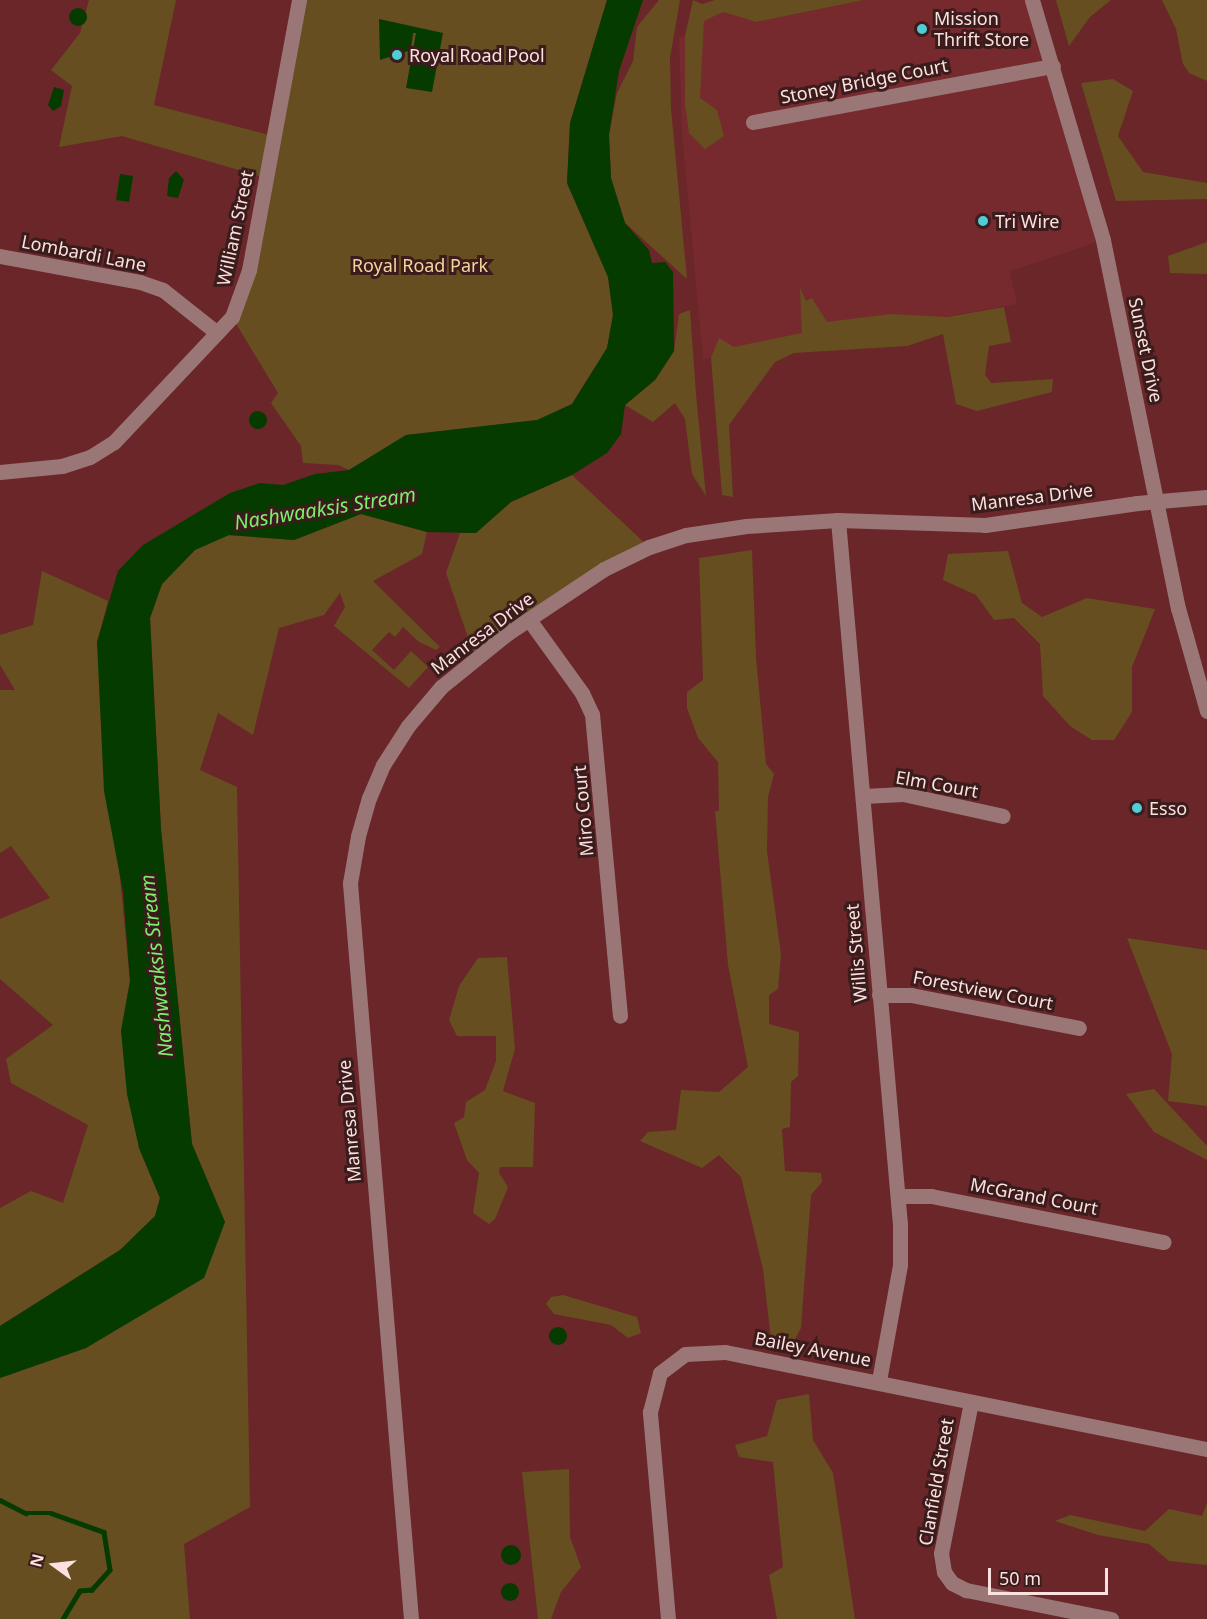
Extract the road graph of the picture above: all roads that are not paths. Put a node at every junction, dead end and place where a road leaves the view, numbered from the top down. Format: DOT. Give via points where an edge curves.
graph roads {
  1 [pos="299,0"];
  2 [pos="1032,0"];
  3 [pos="1053,66"];
  4 [pos="753,122"];
  5 [pos="0,256"];
  6 [pos="217,333"];
  7 [pos="0,472"];
  8 [pos="1207,497"];
  9 [pos="1157,501"];
  10 [pos="838,520"];
  11 [pos="530,621"];
  12 [pos="1207,711"];
  13 [pos="863,796"];
  14 [pos="1004,816"];
  15 [pos="879,995"];
  16 [pos="620,1016"];
  17 [pos="1079,1028"];
  18 [pos="898,1196"];
  19 [pos="1163,1242"];
  20 [pos="879,1381"];
  21 [pos="971,1402"];
  22 [pos="1207,1449"];
  23 [pos="411,1619"];
  24 [pos="668,1619"];
  25 [pos="1111,1619"];
  1 -- 6 [label="street, William Street" via="249,270 239,304"];
  2 -- 3 [label="street, Sunset Drive"];
  3 -- 4 [label="street, Stoney Bridge Court"];
  3 -- 9 [label="street, Sunset Drive" via="1103,240"];
  5 -- 6 [label="street, Lombardi Lane" via="140,282 163,290"];
  6 -- 7 [label="street, William Street" via="114,442 90,457 62,466"];
  8 -- 9 [label="street, Manresa Drive"];
  9 -- 10 [label="street, Manresa Drive" via="985,525"];
  9 -- 12 [label="street, Sunset Drive" via="1178,608"];
  10 -- 11 [label="street, Manresa Drive" via="718,530 649,547 604,569"];
  10 -- 13 [label="street, Willis Street"];
  11 -- 16 [label="street, Miro Court" via="582,693 592,714"];
  11 -- 23 [label="street, Manresa Drive" via="441,687 408,726 383,765 369,798 351,883"];
  13 -- 14 [label="street, Elm Court" via="903,794"];
  13 -- 15 [label="street, Willis Street"];
  15 -- 17 [label="street, Forestview Court" via="911,995"];
  15 -- 18 [label="street, Willis Street"];
  18 -- 19 [label="street, McGrand Court" via="931,1196"];
  18 -- 20 [label="street, Willis Street" via="900,1265"];
  20 -- 21 [label="street, Bailey Avenue"];
  20 -- 24 [label="street, Bailey Avenue" via="709,1350 685,1354 660,1374 650,1412"];
  21 -- 22 [label="street, Bailey Avenue"];
  21 -- 25 [label="street, Clanfield Street" via="941,1553 944,1572 952,1583 966,1590"];
}
